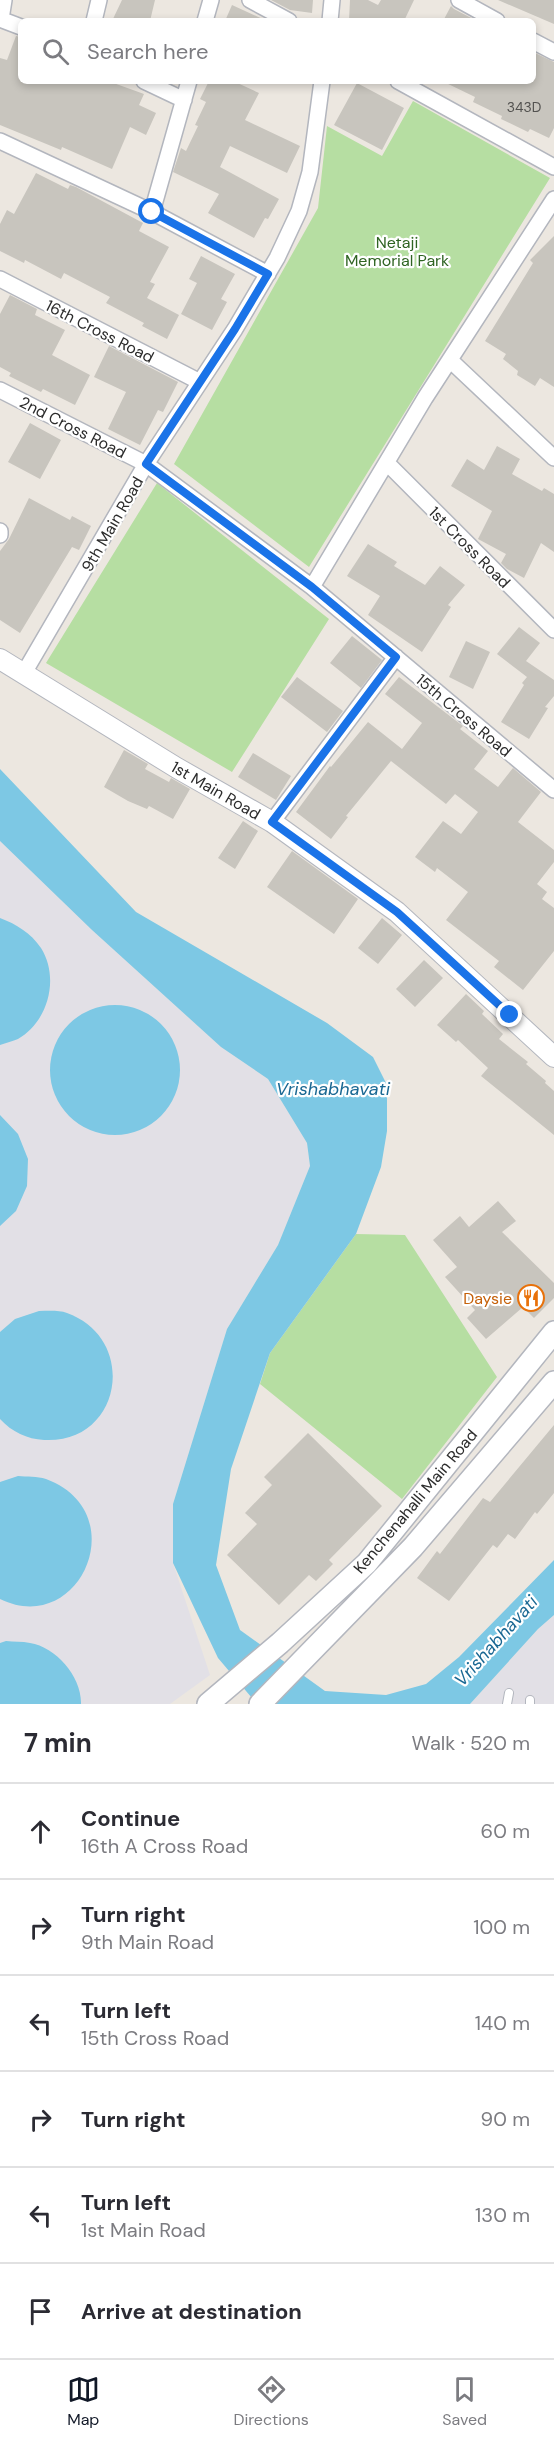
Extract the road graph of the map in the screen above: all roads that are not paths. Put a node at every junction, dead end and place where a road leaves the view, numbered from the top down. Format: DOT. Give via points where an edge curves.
graph roads {
  1 [pos="4,0"];
  2 [pos="99,0"];
  3 [pos="211,0"];
  4 [pos="250,0"];
  5 [pos="332,0"];
  6 [pos="459,0"];
  7 [pos="95,18"];
  8 [pos="206,18"];
  9 [pos="283,18"];
  10 [pos="330,18"];
  11 [pos="492,18"];
  12 [pos="0,19"];
  13 [pos="18,26"];
  14 [pos="536,42"];
  15 [pos="554,52"];
  16 [pos="150,84"];
  17 [pos="188,84"];
  18 [pos="322,84"];
  19 [pos="403,84"];
  20 [pos="184,100"];
  21 [pos="0,141"];
  22 [pos="554,167"];
  23 [pos="554,199"];
  24 [pos="152,212"];
  25 [pos="268,274"];
  26 [pos="0,279"];
  27 [pos="450,360"];
  28 [pos="200,382"];
  29 [pos="0,390"];
  30 [pos="554,458"];
  31 [pos="387,463"];
  32 [pos="146,464"];
  33 [pos="312,587"];
  34 [pos="554,630"];
  35 [pos="396,657"];
  36 [pos="0,659"];
  37 [pos="24,673"];
  38 [pos="554,790"];
  39 [pos="272,822"];
  40 [pos="554,1057"];
  41 [pos="554,1332"];
  42 [pos="554,1382"];
  43 [pos="509,1693"];
  44 [pos="215,1698"];
  45 [pos="260,1704"];
  46 [pos="507,1704"];
  1 -- 12 [label="street"];
  2 -- 7 [label="street"];
  3 -- 8 [label="street"];
  4 -- 9 [label="street"];
  5 -- 10 [label="street"];
  6 -- 11 [label="street"];
  12 -- 13 [label="street"];
  14 -- 15 [label="street"];
  16 -- 20 [label="street"];
  17 -- 20 [label="street"];
  18 -- 25 [label="street, 9th Main Road" via="310,172 299,211"];
  19 -- 22 [label="street"];
  20 -- 24 [label="street"];
  21 -- 24 [label="street"];
  23 -- 27 [label="street"];
  24 -- 25 [label="street"];
  25 -- 28 [label="street, 9th Main Road"];
  26 -- 28 [label="street, 16th Cross Road"];
  27 -- 30 [label="street"];
  27 -- 31 [label="street"];
  28 -- 32 [label="street, 9th Main Road"];
  29 -- 32 [label="street, 2nd Cross Road"];
  31 -- 33 [label="street"];
  31 -- 34 [label="street, 1st Cross Road"];
  32 -- 33 [label="street, 15th Cross Road"];
  32 -- 37 [label="street, 9th Main Road"];
  33 -- 35 [label="street, 15th Cross Road"];
  35 -- 38 [label="street, 15th Cross Road"];
  35 -- 39 [label="street"];
  36 -- 37 [label="street, 1st Main Road"];
  37 -- 39 [label="street, 1st Main Road"];
  39 -- 40 [label="street, 1st Main Road" via="397,912"];
  41 -- 44 [label="main road, Kenchenahalli Main Road" via="367,1563"];
  42 -- 45 [label="main road, Kenchenahalli Main Road" via="413,1547"];
  43 -- 46 [label="lane"];
}
